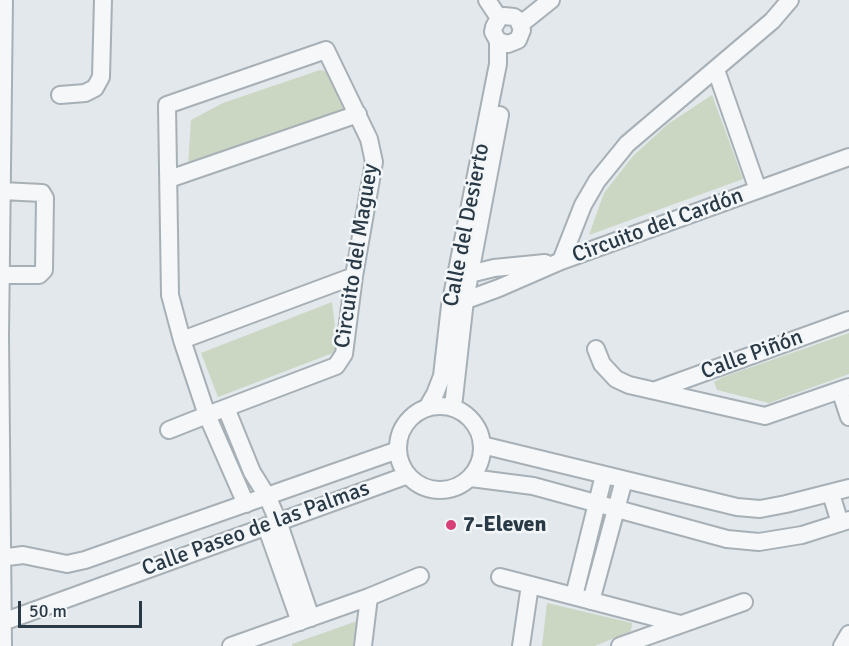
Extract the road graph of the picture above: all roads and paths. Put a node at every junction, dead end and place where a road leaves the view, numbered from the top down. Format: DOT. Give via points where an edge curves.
graph roads {
  1 [pos="4,0"];
  2 [pos="103,0"];
  3 [pos="487,0"];
  4 [pos="551,0"];
  5 [pos="790,0"];
  6 [pos="499,18"];
  7 [pos="521,24"];
  8 [pos="506,42"];
  9 [pos="716,70"];
  10 [pos="60,95"];
  11 [pos="358,114"];
  12 [pos="849,157"];
  13 [pos="169,179"];
  14 [pos="758,190"];
  15 [pos="2,191"];
  16 [pos="561,261"];
  17 [pos="1,275"];
  18 [pos="354,276"];
  19 [pos="463,276"];
  20 [pos="458,303"];
  21 [pos="849,320"];
  22 [pos="0,336"];
  23 [pos="182,340"];
  24 [pos="596,349"];
  25 [pos="844,388"];
  26 [pos="655,391"];
  27 [pos="453,407"];
  28 [pos="226,408"];
  29 [pos="427,408"];
  30 [pos="207,415"];
  31 [pos="849,417"];
  32 [pos="169,430"];
  33 [pos="482,445"];
  34 [pos="398,450"];
  35 [pos="408,475"];
  36 [pos="604,475"];
  37 [pos="471,478"];
  38 [pos="624,480"];
  39 [pos="849,488"];
  40 [pos="831,494"];
  41 [pos="267,496"];
  42 [pos="246,504"];
  43 [pos="597,504"];
  44 [pos="616,509"];
  45 [pos="196,521"];
  46 [pos="845,522"];
  47 [pos="272,524"];
  48 [pos="205,548"];
  49 [pos="1,558"];
  50 [pos="420,576"];
  51 [pos="500,577"];
  52 [pos="530,585"];
  53 [pos="574,596"];
  54 [pos="369,597"];
  55 [pos="591,601"];
  56 [pos="744,602"];
  57 [pos="305,620"];
  58 [pos="2,622"];
  59 [pos="680,624"];
  60 [pos="849,634"];
  61 [pos="269,640"];
  62 [pos="3,646"];
  63 [pos="231,646"];
  64 [pos="363,646"];
  65 [pos="521,646"];
  66 [pos="620,646"];
  67 [pos="842,646"];
  1 -- 15 [label="street"];
  2 -- 10 [label="street" via="101,77 95,88 85,93"];
  3 -- 6 [label="street"];
  4 -- 7 [label="street"];
  5 -- 9 [label="street, Circuito del Cardón"];
  6 -- 7 [label="street" via="514,17"];
  6 -- 8 [label="street" via="493,32"];
  7 -- 8 [label="street" via="521,35"];
  8 -- 19 [label="street, Calle del Desierto" via="498,64 485,166"];
  9 -- 14 [label="street"];
  9 -- 16 [label="street, Circuito del Cardón" via="627,144 583,204"];
  11 -- 13 [label="street"];
  11 -- 13 [label="street, Circuito del Maguey" via="326,50 167,105"];
  11 -- 18 [label="street, Circuito del Maguey" via="374,162"];
  12 -- 14 [label="street, Circuito del Cardón"];
  13 -- 23 [label="street, Circuito del Maguey" via="170,295"];
  14 -- 16 [label="street, Circuito del Cardón"];
  15 -- 17 [label="street"];
  15 -- 17 [label="street" via="42,193 45,249 44,270 39,275"];
  16 -- 19 [label="street" via="494,268"];
  16 -- 20 [label="street"];
  17 -- 22 [label="street"];
  18 -- 23 [label="street"];
  18 -- 28 [label="street, Circuito del Maguey" via="344,354 336,366"];
  19 -- 20 [label="street, Calle del Desierto"];
  20 -- 27 [label="street, Calle del Desierto"];
  20 -- 29 [label="street, Calle del Desierto" via="442,376"];
  21 -- 26 [label="street, Calle Piñón"];
  22 -- 49 [label="street"];
  23 -- 30 [label="street, Circuito del Maguey"];
  24 -- 26 [label="street" via="602,364 616,379"];
  25 -- 26 [label="street" via="765,416"];
  25 -- 31 [label="street"];
  27 -- 29 [label="street"];
  27 -- 33 [label="street" via="476,425"];
  28 -- 30 [label="street, Circuito del Maguey"];
  28 -- 41 [label="street" via="252,472"];
  29 -- 34 [label="street" via="405,424"];
  30 -- 32 [label="street"];
  30 -- 42 [label="street"];
  33 -- 36 [label="street"];
  33 -- 37 [label="street" via="479,466"];
  34 -- 35 [label="street"];
  34 -- 41 [label="street, Calle Paseo de las Palmas"];
  35 -- 37 [label="street" via="418,484 445,490"];
  35 -- 47 [label="street, Calle Paseo de las Palmas"];
  36 -- 38 [label="street"];
  36 -- 43 [label="street"];
  37 -- 43 [label="street" via="533,486"];
  38 -- 40 [label="street" via="760,509"];
  38 -- 44 [label="street"];
  39 -- 40 [label="street"];
  40 -- 46 [label="street"];
  41 -- 42 [label="street, Calle Paseo de las Palmas"];
  41 -- 47 [label="street"];
  42 -- 45 [label="street, Calle Paseo de las Palmas"];
  43 -- 44 [label="street"];
  43 -- 53 [label="street"];
  44 -- 46 [label="street" via="727,539 759,542"];
  44 -- 55 [label="street"];
  45 -- 48 [label="street"];
  45 -- 49 [label="street, Calle Paseo de las Palmas" via="67,564 32,556"];
  47 -- 48 [label="street, Calle Paseo de las Palmas"];
  47 -- 57 [label="street"];
  48 -- 58 [label="street, Calle Paseo de las Palmas"];
  49 -- 58 [label="street"];
  50 -- 54 [label="street"];
  51 -- 52 [label="street"];
  52 -- 53 [label="street"];
  52 -- 65 [label="street"];
  53 -- 55 [label="street"];
  54 -- 57 [label="street"];
  54 -- 64 [label="street"];
  55 -- 59 [label="street"];
  56 -- 59 [label="street"];
  57 -- 61 [label="street"];
  58 -- 62 [label="street"];
  59 -- 66 [label="street"];
  60 -- 67 [label="street"];
  61 -- 63 [label="street"];
}
